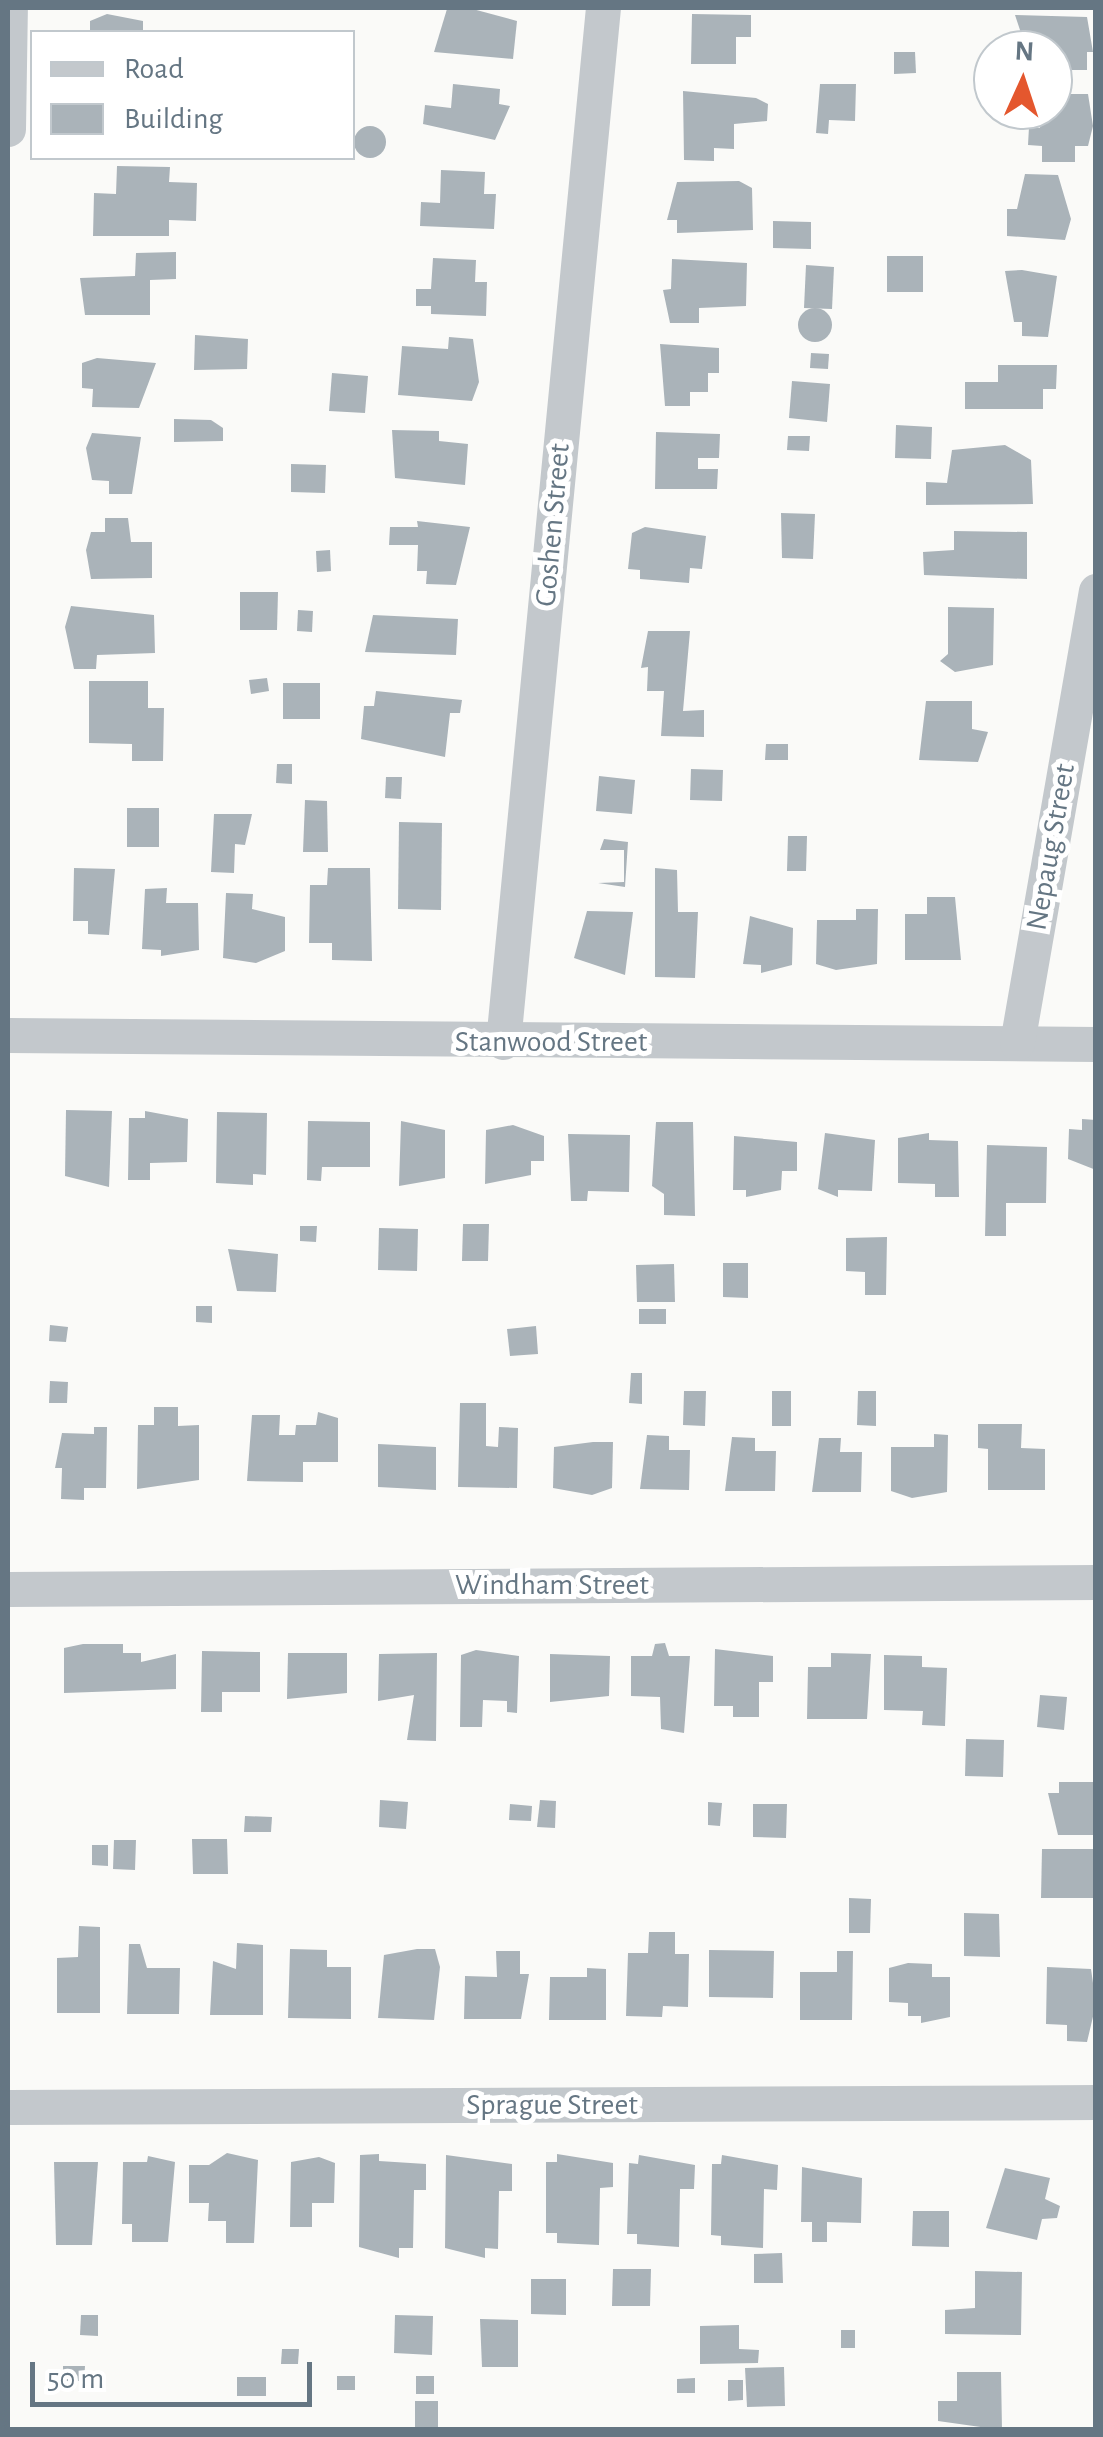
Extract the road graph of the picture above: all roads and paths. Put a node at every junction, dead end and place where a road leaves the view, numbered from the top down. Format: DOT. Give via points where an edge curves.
graph roads {
  1 [pos="10,8"];
  2 [pos="602,8"];
  3 [pos="8,130"];
  4 [pos="1096,591"];
  5 [pos="8,1035"];
  6 [pos="503,1042"];
  7 [pos="1017,1043"];
  8 [pos="1096,1044"];
  9 [pos="1096,1582"];
  10 [pos="8,1588"];
  11 [pos="1096,2102"];
  12 [pos="8,2107"];
  1 -- 3 [label="street"];
  2 -- 6 [label="street, Goshen Street"];
  4 -- 7 [label="street, Nepaug Street"];
  5 -- 6 [label="street, Stanwood Street"];
  6 -- 7 [label="street, Stanwood Street"];
  7 -- 8 [label="street, Stanwood Street"];
  9 -- 10 [label="street, Windham Street"];
  11 -- 12 [label="street, Sprague Street"];
}
